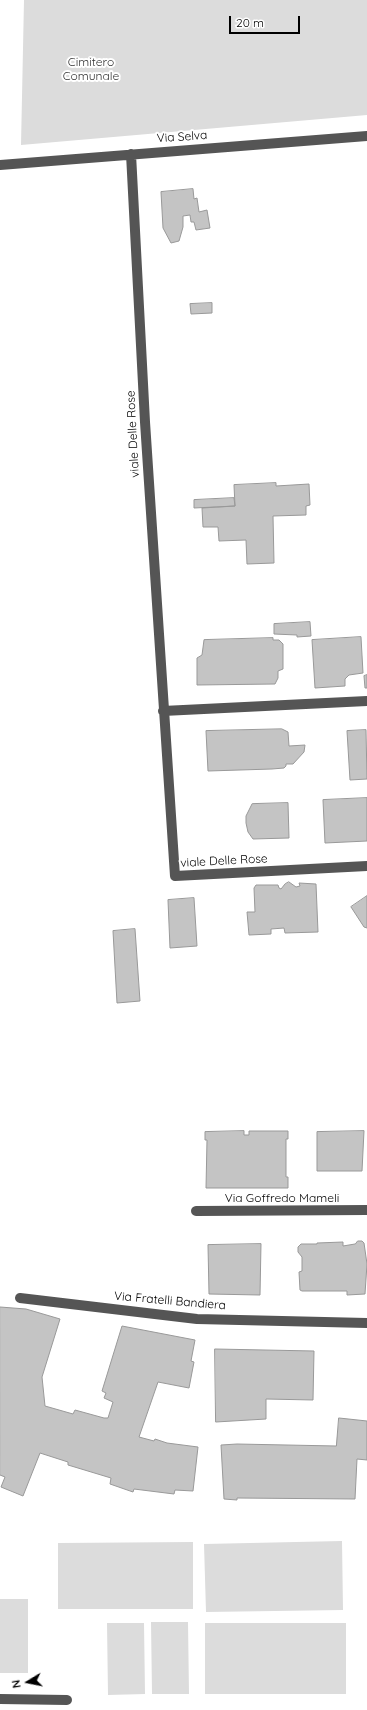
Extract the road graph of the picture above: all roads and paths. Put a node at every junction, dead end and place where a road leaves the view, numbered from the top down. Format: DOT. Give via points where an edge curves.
graph roads {
  1 [pos="367,136"];
  2 [pos="131,154"];
  3 [pos="0,165"];
  4 [pos="367,701"];
  5 [pos="163,711"];
  6 [pos="367,866"];
  7 [pos="367,1210"];
  8 [pos="196,1211"];
  9 [pos="20,1298"];
  10 [pos="367,1323"];
  11 [pos="0,1699"];
  12 [pos="67,1700"];
  1 -- 2 [label="street, Via Selva"];
  2 -- 3 [label="street, Via Selva"];
  2 -- 5 [label="street, viale Delle Rose"];
  4 -- 5 [label="street"];
  5 -- 6 [label="street, viale Delle Rose" via="175,876"];
  7 -- 8 [label="street, Via Goffredo Mameli"];
  9 -- 10 [label="street, Via Fratelli Bandiera" via="197,1319"];
  11 -- 12 [label="street"];
}
